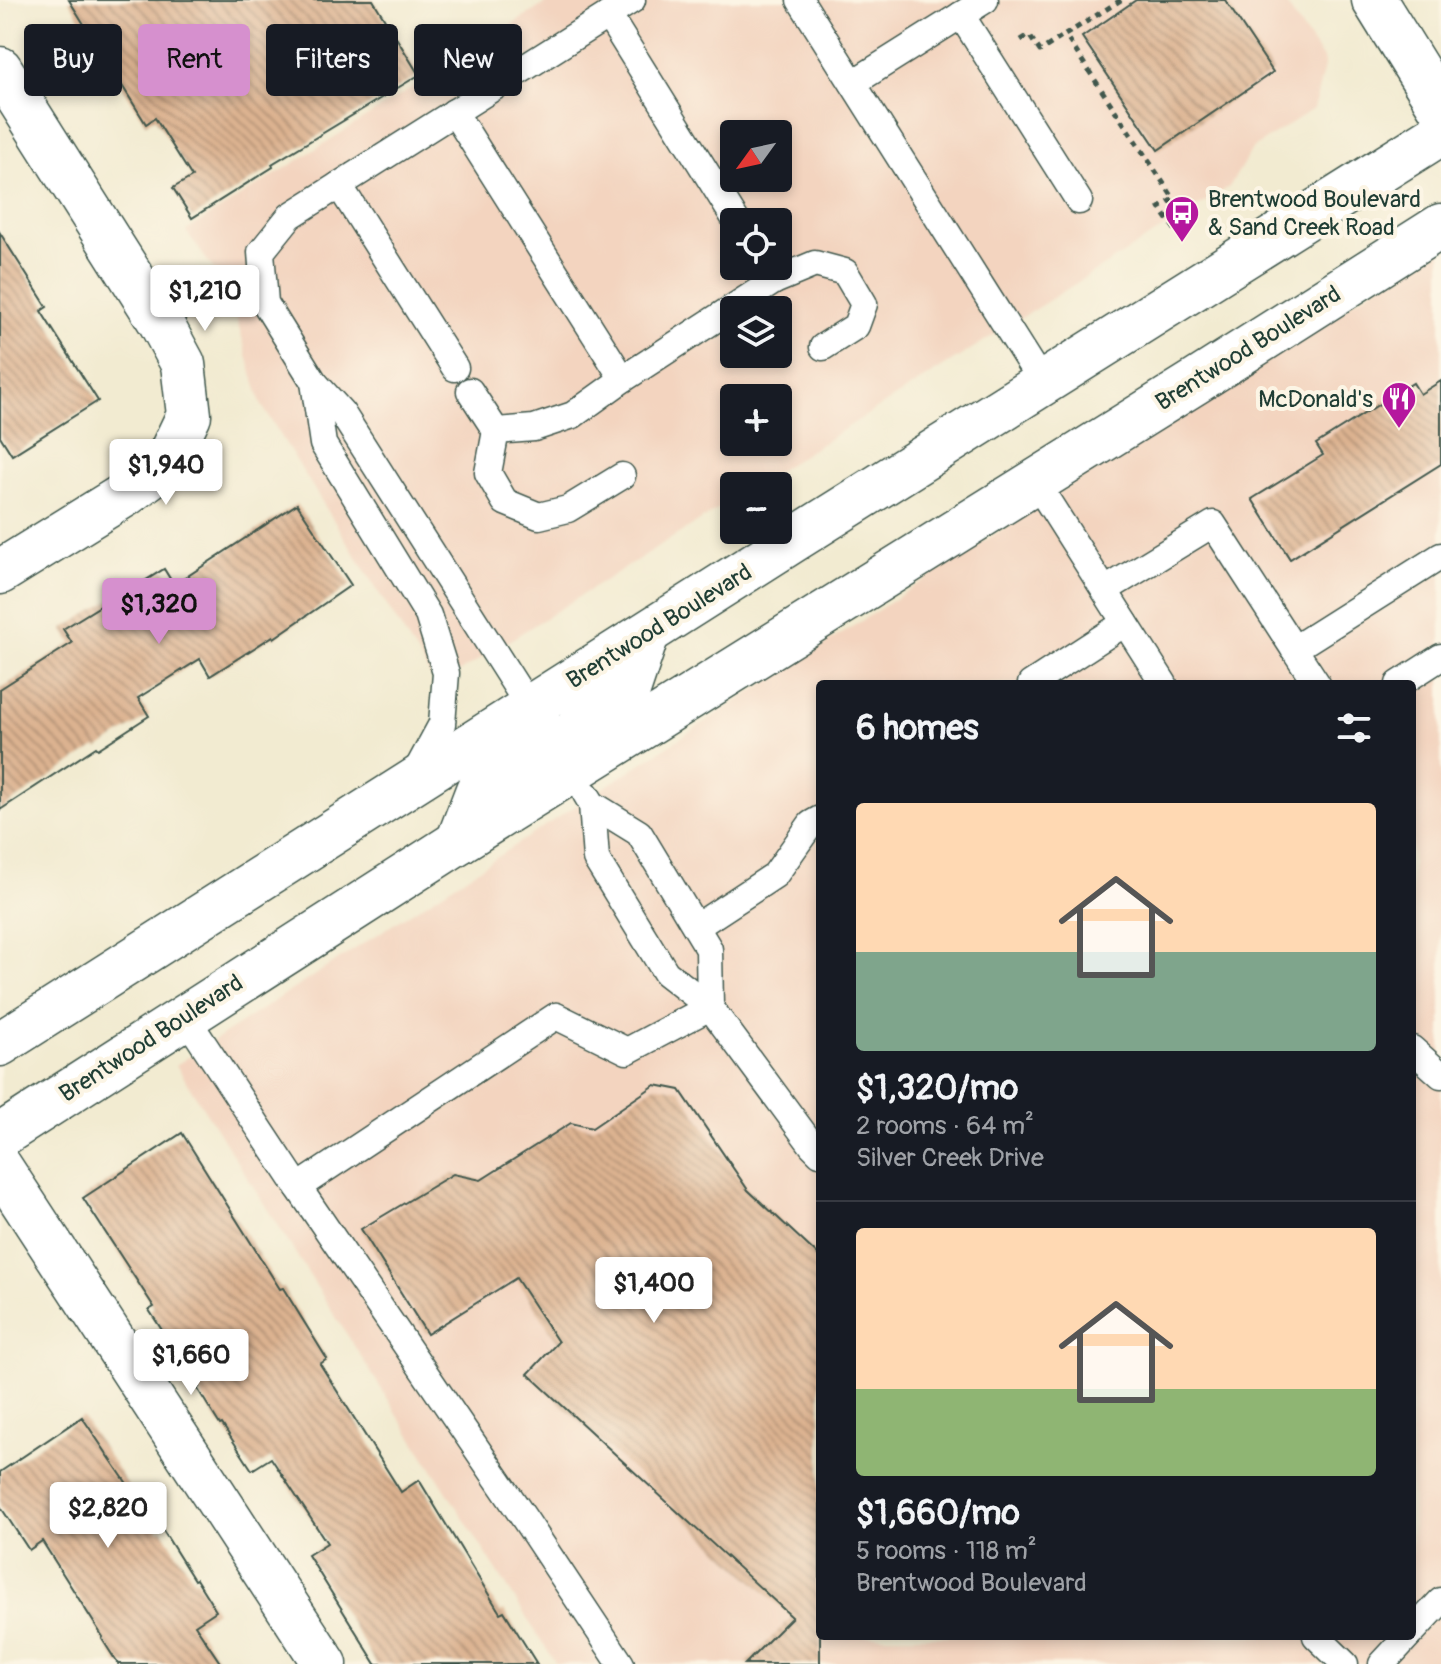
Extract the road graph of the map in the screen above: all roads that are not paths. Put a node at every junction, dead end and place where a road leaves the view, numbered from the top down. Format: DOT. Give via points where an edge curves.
graph roads {
  1 [pos="632,0"];
  2 [pos="800,0"];
  3 [pos="985,0"];
  4 [pos="1374,0"];
  5 [pos="608,15"];
  6 [pos="961,15"];
  7 [pos="0,69"];
  8 [pos="853,83"];
  9 [pos="1441,108"];
  10 [pos="454,112"];
  11 [pos="1441,133"];
  12 [pos="339,185"];
  13 [pos="1079,201"];
  14 [pos="728,208"];
  15 [pos="1441,226"];
  16 [pos="792,269"];
  17 [pos="761,280"];
  18 [pos="823,347"];
  19 [pos="455,368"];
  20 [pos="623,379"];
  21 [pos="314,382"];
  22 [pos="1043,384"];
  23 [pos="470,391"];
  24 [pos="496,431"];
  25 [pos="622,476"];
  26 [pos="1035,481"];
  27 [pos="1441,556"];
  28 [pos="0,572"];
  29 [pos="1105,590"];
  30 [pos="1125,623"];
  31 [pos="647,634"];
  32 [pos="1294,649"];
  33 [pos="1441,657"];
  34 [pos="1037,680"];
  35 [pos="1161,680"];
  36 [pos="1314,680"];
  37 [pos="1405,680"];
  38 [pos="530,708"];
  39 [pos="409,785"];
  40 [pos="582,787"];
  41 [pos="816,821"];
  42 [pos="458,842"];
  43 [pos="696,927"];
  44 [pos="710,1007"];
  45 [pos="185,1016"];
  46 [pos="0,1044"];
  47 [pos="1416,1053"];
  48 [pos="1441,1075"];
  49 [pos="0,1136"];
  50 [pos="816,1149"];
  51 [pos="0,1167"];
  52 [pos="298,1187"];
  53 [pos="1441,1601"];
  54 [pos="1416,1628"];
  55 [pos="1320,1640"];
  56 [pos="1404,1640"];
  57 [pos="325,1664"];
  58 [pos="621,1664"];
  59 [pos="1345,1664"];
  60 [pos="1382,1664"];
  1 -- 5 [label="lane"];
  2 -- 8 [label="lane"];
  3 -- 6 [label="lane"];
  4 -- 9 [label="main road"];
  5 -- 10 [label="lane"];
  5 -- 14 [label="lane"];
  6 -- 8 [label="lane"];
  6 -- 13 [label="lane"];
  7 -- 28 [label="main road" via="161,323 183,364 189,415 165,465"];
  8 -- 22 [label="lane"];
  10 -- 12 [label="lane"];
  10 -- 20 [label="lane"];
  11 -- 22 [label="main road, Brentwood Boulevard"];
  12 -- 19 [label="lane"];
  12 -- 21 [label="lane" via="290,216 261,252 265,303"];
  15 -- 26 [label="main road, Brentwood Boulevard"];
  16 -- 18 [label="lane" via="815,264 845,272 864,304 856,326"];
  17 -- 20 [label="lane"];
  20 -- 24 [label="lane" via="573,415 534,428"];
  21 -- 38 [label="lane" via="342,413"];
  21 -- 39 [label="lane" via="323,444 428,615 446,673 442,724"];
  22 -- 31 [label="main road, Brentwood Boulevard"];
  23 -- 24 [label="lane"];
  24 -- 25 [label="lane" via="488,473 505,502 539,516 568,509"];
  26 -- 29 [label="lane"];
  26 -- 40 [label="main road, Brentwood Boulevard"];
  27 -- 32 [label="lane"];
  29 -- 30 [label="lane"];
  29 -- 32 [label="lane" via="1213,524"];
  30 -- 34 [label="lane"];
  30 -- 35 [label="lane"];
  31 -- 38 [label="main road, Brentwood Boulevard"];
  31 -- 40 [label="main road" via="627,694 569,736 565,757"];
  32 -- 36 [label="lane"];
  33 -- 37 [label="lane"];
  38 -- 39 [label="main road, Brentwood Boulevard"];
  38 -- 42 [label="main road" via="540,729 537,745 527,759 478,790"];
  39 -- 46 [label="main road, Brentwood Boulevard"];
  40 -- 42 [label="main road, Brentwood Boulevard"];
  40 -- 43 [label="lane" via="639,833"];
  40 -- 44 [label="lane" via="596,859 666,973"];
  41 -- 43 [label="lane" via="775,875"];
  42 -- 45 [label="main road, Brentwood Boulevard"];
  43 -- 44 [label="lane" via="709,949"];
  44 -- 50 [label="lane"];
  44 -- 52 [label="lane" via="627,1051 556,1016"];
  45 -- 49 [label="main road, Brentwood Boulevard"];
  45 -- 52 [label="lane"];
  47 -- 48 [label="lane"];
  51 -- 57 [label="main road"];
  52 -- 58 [label="lane"];
  53 -- 54 [label="lane"];
  55 -- 59 [label="lane"];
  56 -- 60 [label="lane"];
}
